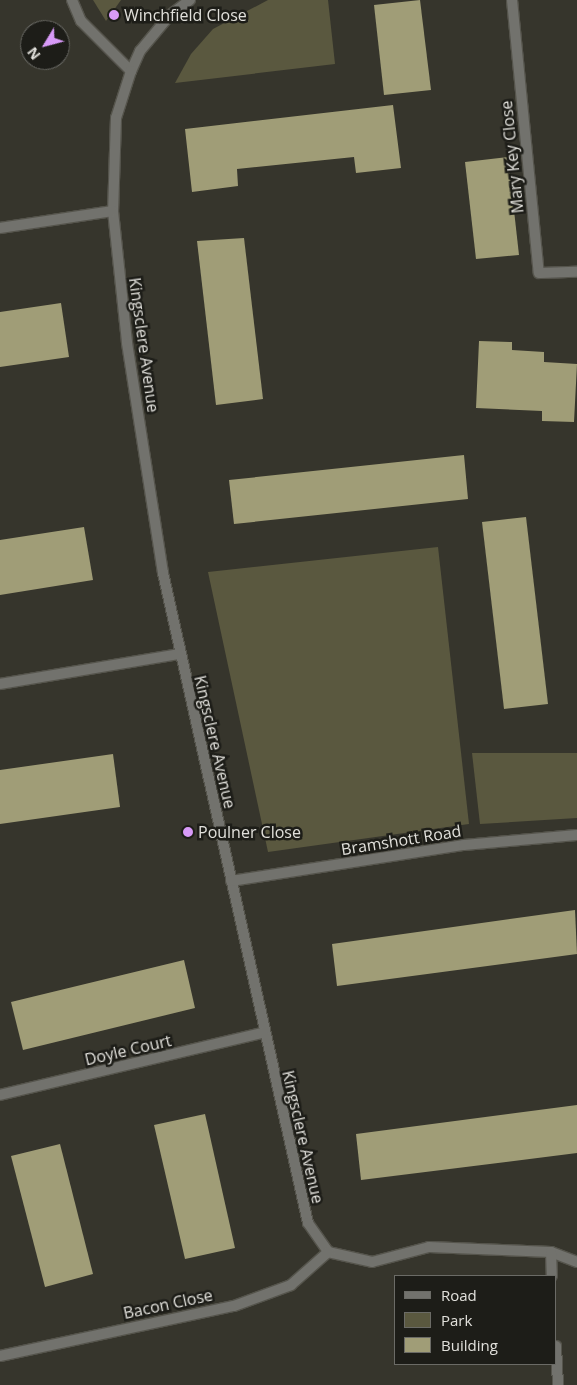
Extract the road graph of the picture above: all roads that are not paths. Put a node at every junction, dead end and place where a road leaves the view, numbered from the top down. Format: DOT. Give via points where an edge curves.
graph roads {
  1 [pos="72,0"];
  2 [pos="190,0"];
  3 [pos="512,0"];
  4 [pos="131,71"];
  5 [pos="113,212"];
  6 [pos="0,228"];
  7 [pos="577,272"];
  8 [pos="180,654"];
  9 [pos="0,684"];
  10 [pos="577,834"];
  11 [pos="231,881"];
  12 [pos="263,1033"];
  13 [pos="0,1095"];
  14 [pos="328,1252"];
  15 [pos="551,1252"];
  16 [pos="577,1262"];
  17 [pos="552,1275"];
  18 [pos="0,1356"];
  19 [pos="557,1365"];
  20 [pos="558,1385"];
  1 -- 4 [label="street" via="81,21"];
  2 -- 4 [label="street, Kingsclere Avenue" via="170,15 140,51"];
  3 -- 7 [label="street, Mary Key Close" via="539,272"];
  4 -- 5 [label="street, Kingsclere Avenue" via="116,118"];
  5 -- 6 [label="street"];
  5 -- 8 [label="street, Kingsclere Avenue" via="127,343"];
  8 -- 9 [label="street"];
  8 -- 11 [label="street, Kingsclere Avenue"];
  10 -- 11 [label="street, Bramshott Road" via="464,845"];
  11 -- 12 [label="street, Kingsclere Avenue"];
  12 -- 13 [label="street, Doyle Court"];
  12 -- 14 [label="street, Kingsclere Avenue" via="308,1223"];
  14 -- 15 [label="street" via="372,1262 429,1247"];
  14 -- 18 [label="street, Bacon Close" via="291,1285 234,1306"];
  15 -- 16 [label="street"];
  15 -- 17 [label="street"];
  19 -- 20 [label="street"];
}
